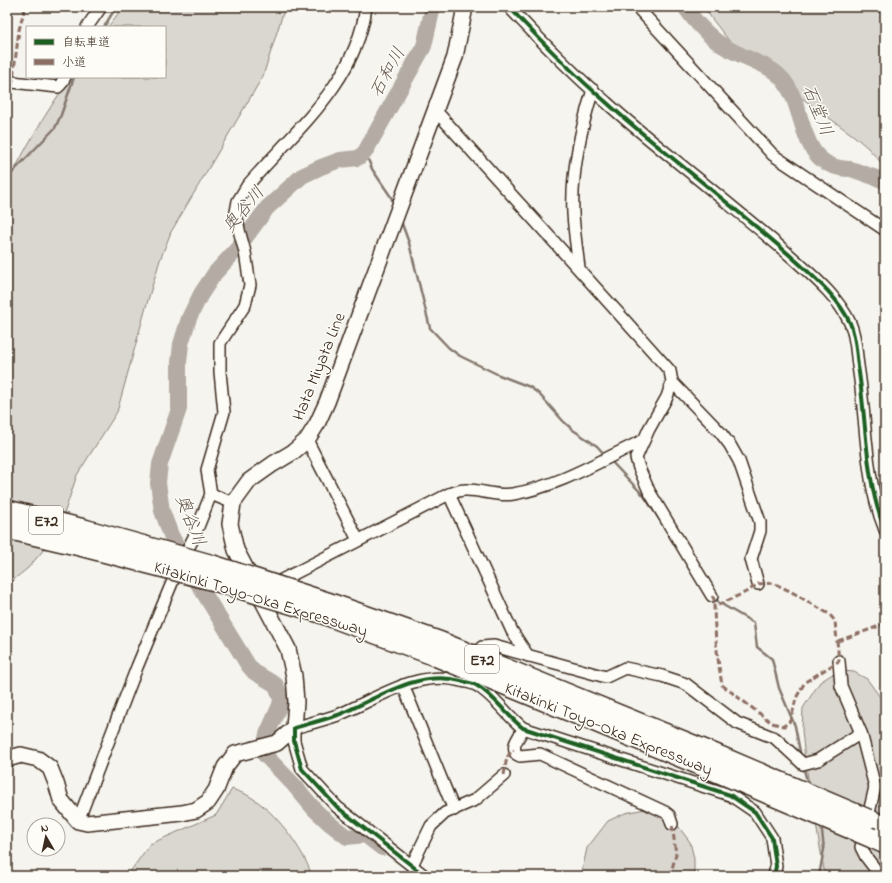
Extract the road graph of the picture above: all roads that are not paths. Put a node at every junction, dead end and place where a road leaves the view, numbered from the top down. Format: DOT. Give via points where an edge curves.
graph roads {
  1 [pos="102,7"];
  2 [pos="366,7"];
  3 [pos="465,7"];
  4 [pos="509,7"];
  5 [pos="636,7"];
  6 [pos="88,26"];
  7 [pos="64,78"];
  8 [pos="12,82"];
  9 [pos="593,90"];
  10 [pos="436,111"];
  11 [pos="885,230"];
  12 [pos="579,268"];
  13 [pos="672,382"];
  14 [pos="307,440"];
  15 [pos="644,440"];
  16 [pos="210,494"];
  17 [pos="449,494"];
  18 [pos="233,503"];
  19 [pos="7,510"];
  20 [pos="7,529"];
  21 [pos="885,530"];
  22 [pos="82,537"];
  23 [pos="358,540"];
  24 [pos="758,584"];
  25 [pos="258,593"];
  26 [pos="712,596"];
  27 [pos="528,656"];
  28 [pos="839,661"];
  29 [pos="450,678"];
  30 [pos="403,685"];
  31 [pos="294,728"];
  32 [pos="523,728"];
  33 [pos="861,733"];
  34 [pos="7,759"];
  35 [pos="504,775"];
  36 [pos="454,810"];
  37 [pos="78,821"];
  38 [pos="672,824"];
  39 [pos="878,832"];
  40 [pos="412,865"];
  41 [pos="425,876"];
  42 [pos="774,876"];
  43 [pos="876,876"];
  1 -- 6 [label="street"];
  2 -- 16 [label="street" via="365,18 347,67 332,91 247,186 238,201 238,230 245,252 250,286 245,305 220,343 224,412 207,470"];
  3 -- 10 [label="main road, Hata Miyata Line" via="456,57"];
  4 -- 9 [label="street"];
  5 -- 11 [label="street" via="773,155"];
  7 -- 8 [label="street" via="58,87"];
  9 -- 12 [label="street" via="584,118 573,183 573,213"];
  9 -- 21 [label="street" via="774,242 840,304 855,339 870,472 875,502"];
  10 -- 12 [label="street"];
  10 -- 14 [label="main road, Hata Miyata Line" via="327,402"];
  12 -- 13 [label="street" via="670,371"];
  13 -- 15 [label="street" via="667,398"];
  13 -- 24 [label="street" via="720,432 739,461 760,522 760,531 751,559"];
  14 -- 18 [label="main road, Hata Miyata Line" via="249,481"];
  14 -- 23 [label="street"];
  15 -- 17 [label="street" via="578,473 533,490 511,495 464,490"];
  15 -- 26 [label="street" via="636,458 639,468 649,490"];
  16 -- 18 [label="street"];
  16 -- 37 [label="street" via="137,667"];
  17 -- 23 [label="street"];
  17 -- 27 [label="street" via="512,631"];
  18 -- 25 [label="main road, Hata Miyata Line" via="230,524 236,550"];
  19 -- 22 [label="highway, Kitakinki Toyo-Oka Expressway / E72"];
  20 -- 22 [label="highway, Kitakinki Toyo-Oka Expressway / E72"];
  22 -- 39 [label="highway, Kitakinki Toyo-Oka Expressway / E72, bridge" via="320,613 430,654 627,735"];
  23 -- 25 [label="street"];
  25 -- 31 [label="main road, Hata Miyata Line" via="288,649 296,702"];
  27 -- 29 [label="street" via="507,648 482,647"];
  27 -- 33 [label="street" via="606,677 625,668 686,684 736,723 776,738 804,764 818,760"];
  28 -- 33 [label="street" via="841,686"];
  29 -- 30 [label="street" via="430,678"];
  29 -- 32 [label="street" via="474,684 492,696"];
  30 -- 31 [label="street" via="337,715"];
  30 -- 36 [label="street"];
  31 -- 37 [label="main road" via="278,743 235,754 208,802 196,810 87,824"];
  31 -- 40 [label="street" via="294,741 302,769 337,807"];
  32 -- 38 [label="street" via="514,744 516,754 540,754 665,812"];
  32 -- 42 [label="street" via="730,795 755,812 772,838 776,866"];
  33 -- 43 [label="street" via="875,787 861,847 876,870"];
  34 -- 37 [label="main road" via="21,755 38,759 50,768 61,800"];
  35 -- 36 [label="street" via="475,800"];
  36 -- 40 [label="street" via="445,813 431,826"];
  40 -- 41 [label="street"];
}
